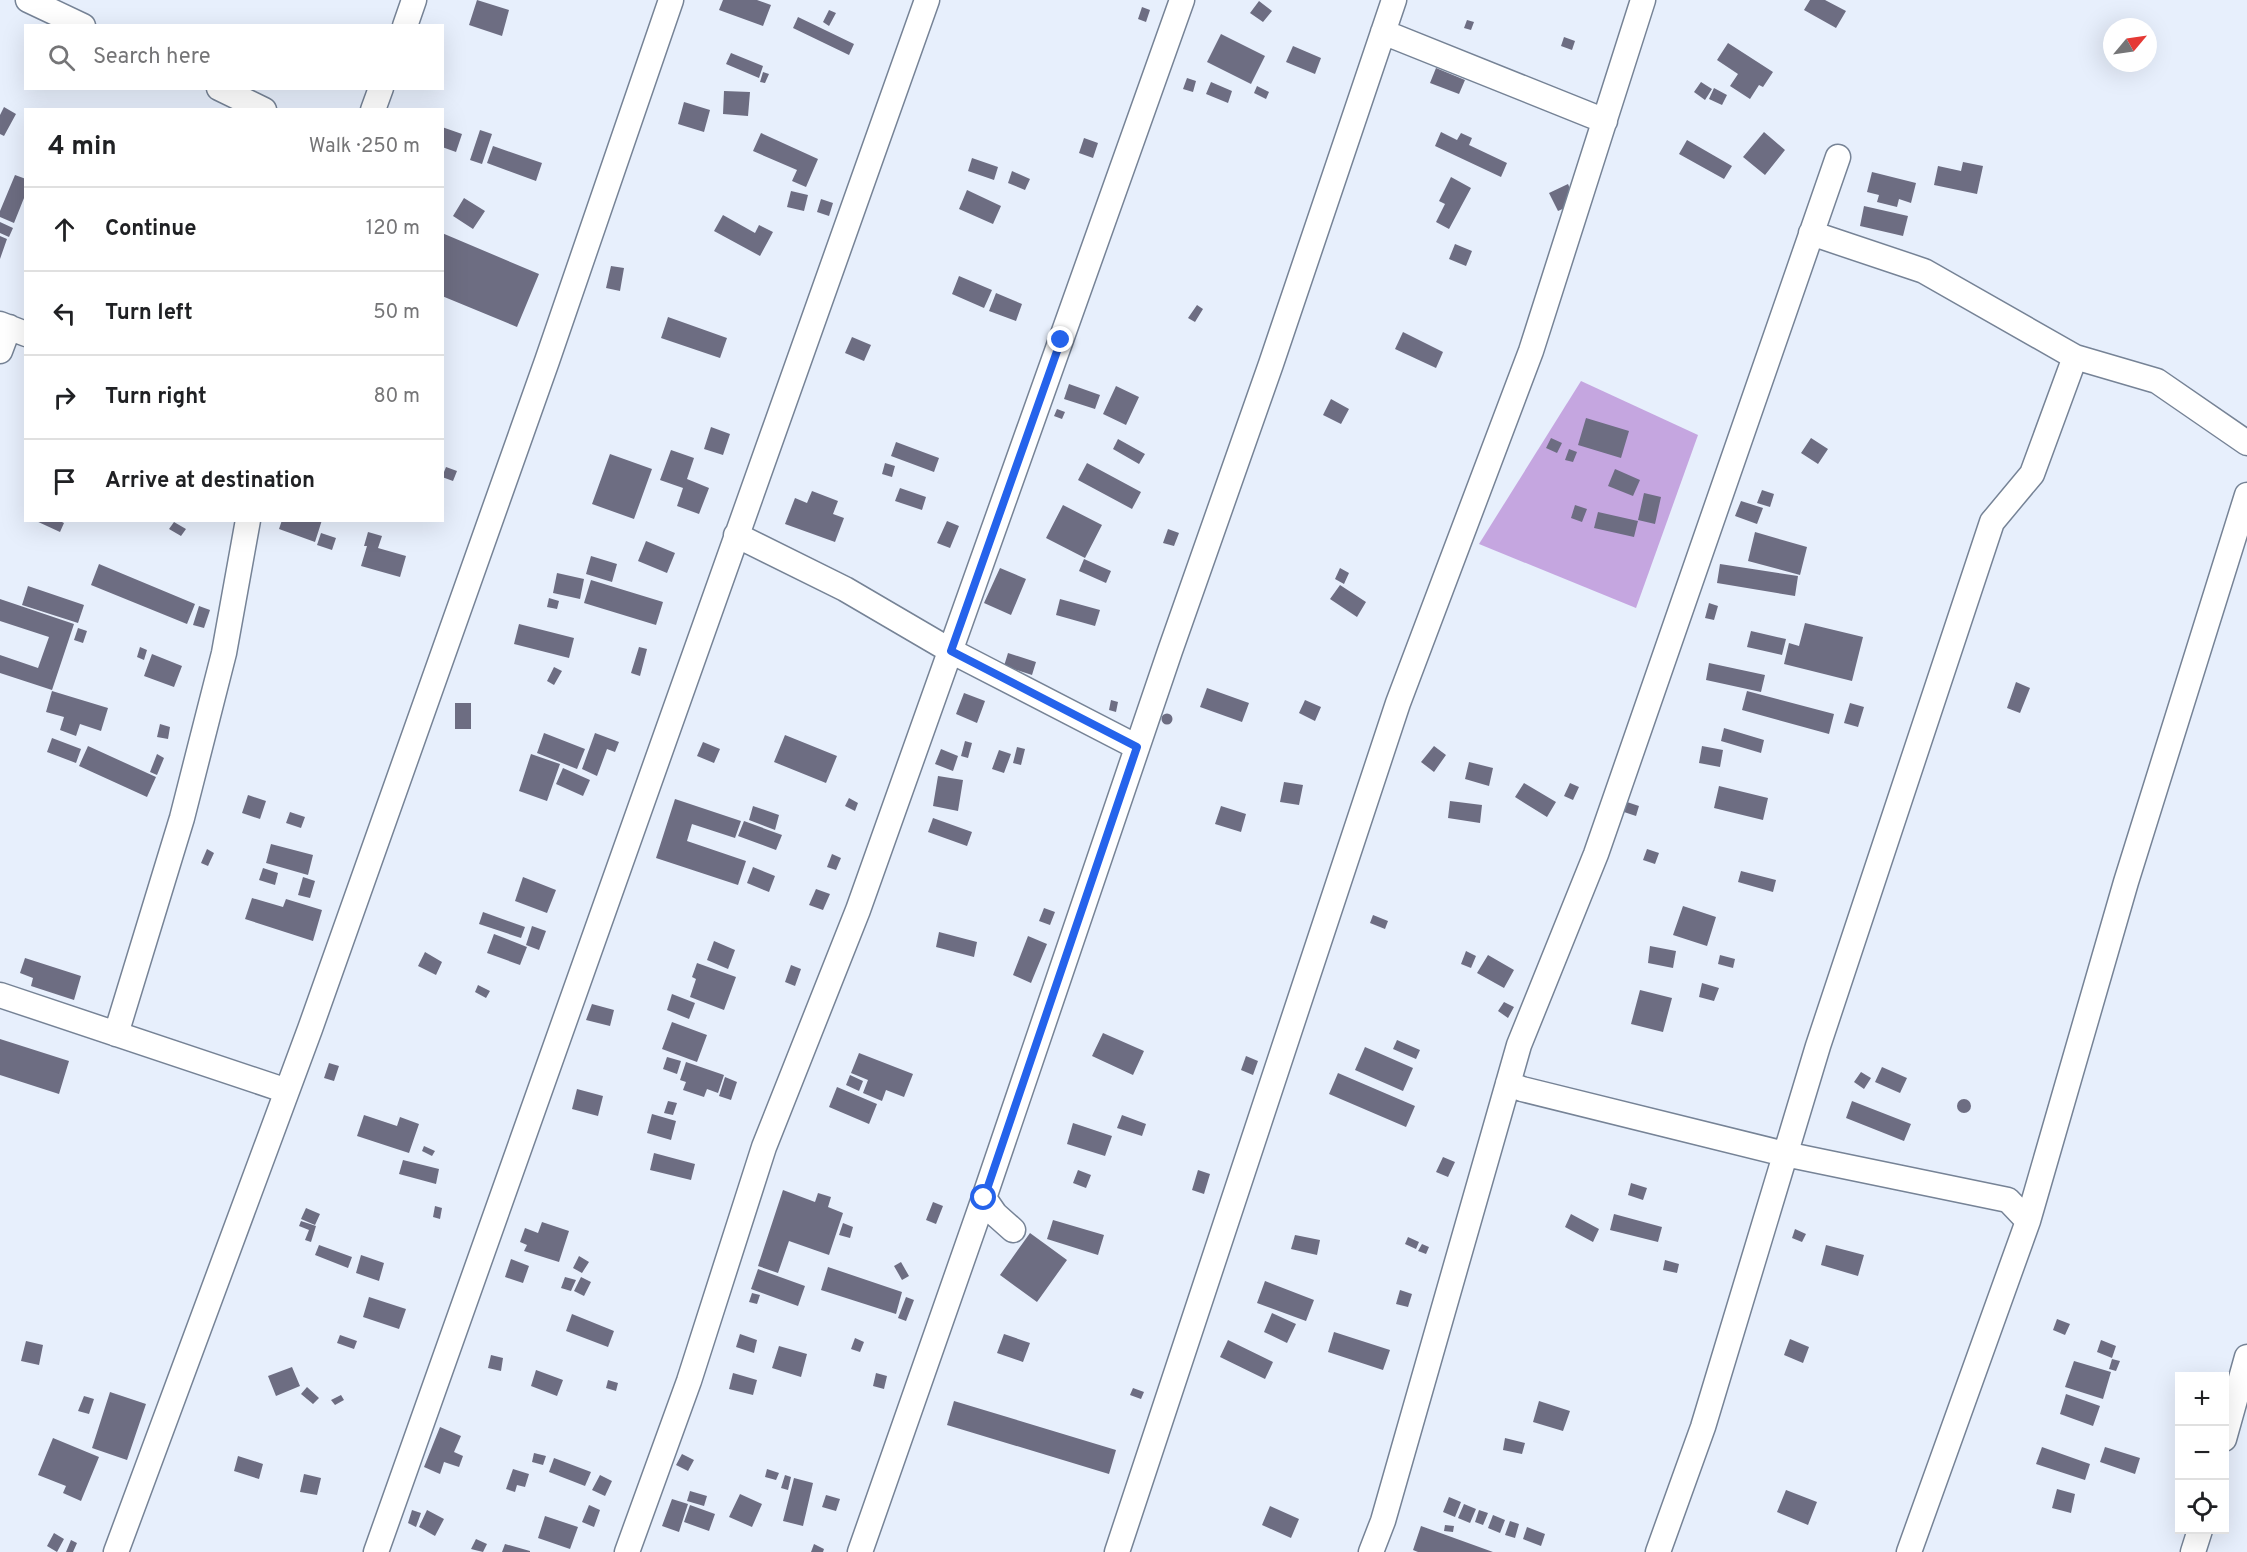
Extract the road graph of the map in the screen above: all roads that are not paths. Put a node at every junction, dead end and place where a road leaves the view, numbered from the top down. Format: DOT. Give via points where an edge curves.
graph roads {
  1 [pos="28,0"];
  2 [pos="414,0"];
  3 [pos="671,0"];
  4 [pos="927,0"];
  5 [pos="1182,0"];
  6 [pos="1394,0"];
  7 [pos="1643,0"];
  8 [pos="79,24"];
  9 [pos="406,24"];
  10 [pos="1383,32"];
  11 [pos="223,90"];
  12 [pos="380,90"];
  13 [pos="260,108"];
  14 [pos="374,108"];
  15 [pos="1605,121"];
  16 [pos="1838,157"];
  17 [pos="1811,233"];
  18 [pos="11,328"];
  19 [pos="0,351"];
  20 [pos="2075,357"];
  21 [pos="2247,443"];
  22 [pos="2247,495"];
  23 [pos="248,522"];
  24 [pos="736,535"];
  25 [pos="951,651"];
  26 [pos="1137,747"];
  27 [pos="0,995"];
  28 [pos="116,1034"];
  29 [pos="1508,1083"];
  30 [pos="287,1091"];
  31 [pos="1785,1154"];
  32 [pos="984,1198"];
  33 [pos="2028,1221"];
  34 [pos="1013,1230"];
  35 [pos="2247,1358"];
  36 [pos="2228,1426"];
  37 [pos="2199,1534"];
  38 [pos="116,1552"];
  39 [pos="376,1552"];
  40 [pos="627,1552"];
  41 [pos="860,1552"];
  42 [pos="1117,1552"];
  43 [pos="1371,1552"];
  44 [pos="1658,1552"];
  45 [pos="1909,1552"];
  46 [pos="2193,1552"];
  1 -- 8 [label="street"];
  2 -- 9 [label="street"];
  3 -- 30 [label="street"];
  4 -- 24 [label="street"];
  5 -- 25 [label="street"];
  6 -- 10 [label="street"];
  7 -- 15 [label="street"];
  10 -- 15 [label="street"];
  10 -- 26 [label="street"];
  11 -- 13 [label="street"];
  12 -- 14 [label="street"];
  15 -- 42 [label="street" via="1531,351 1398,703"];
  16 -- 17 [label="street"];
  17 -- 20 [label="street" via="1924,271"];
  17 -- 29 [label="street" via="1596,855 1519,1046"];
  18 -- 19 [label="street"];
  20 -- 21 [label="street" via="2157,381"];
  20 -- 31 [label="street" via="2032,474 1992,522"];
  22 -- 33 [label="street" via="2126,882"];
  23 -- 28 [label="street" via="224,653 182,818"];
  24 -- 25 [label="street" via="845,589"];
  24 -- 39 [label="street"];
  25 -- 26 [label="street"];
  25 -- 40 [label="street" via="858,910 764,1147 689,1381"];
  26 -- 32 [label="street"];
  27 -- 28 [label="street"];
  28 -- 30 [label="street"];
  29 -- 31 [label="street"];
  29 -- 43 [label="street"];
  30 -- 38 [label="street"];
  31 -- 33 [label="street" via="2008,1200"];
  31 -- 44 [label="street" via="1703,1427"];
  32 -- 34 [label="street"];
  32 -- 41 [label="street"];
  33 -- 45 [label="street"];
  35 -- 36 [label="street"];
  37 -- 46 [label="street"];
}
